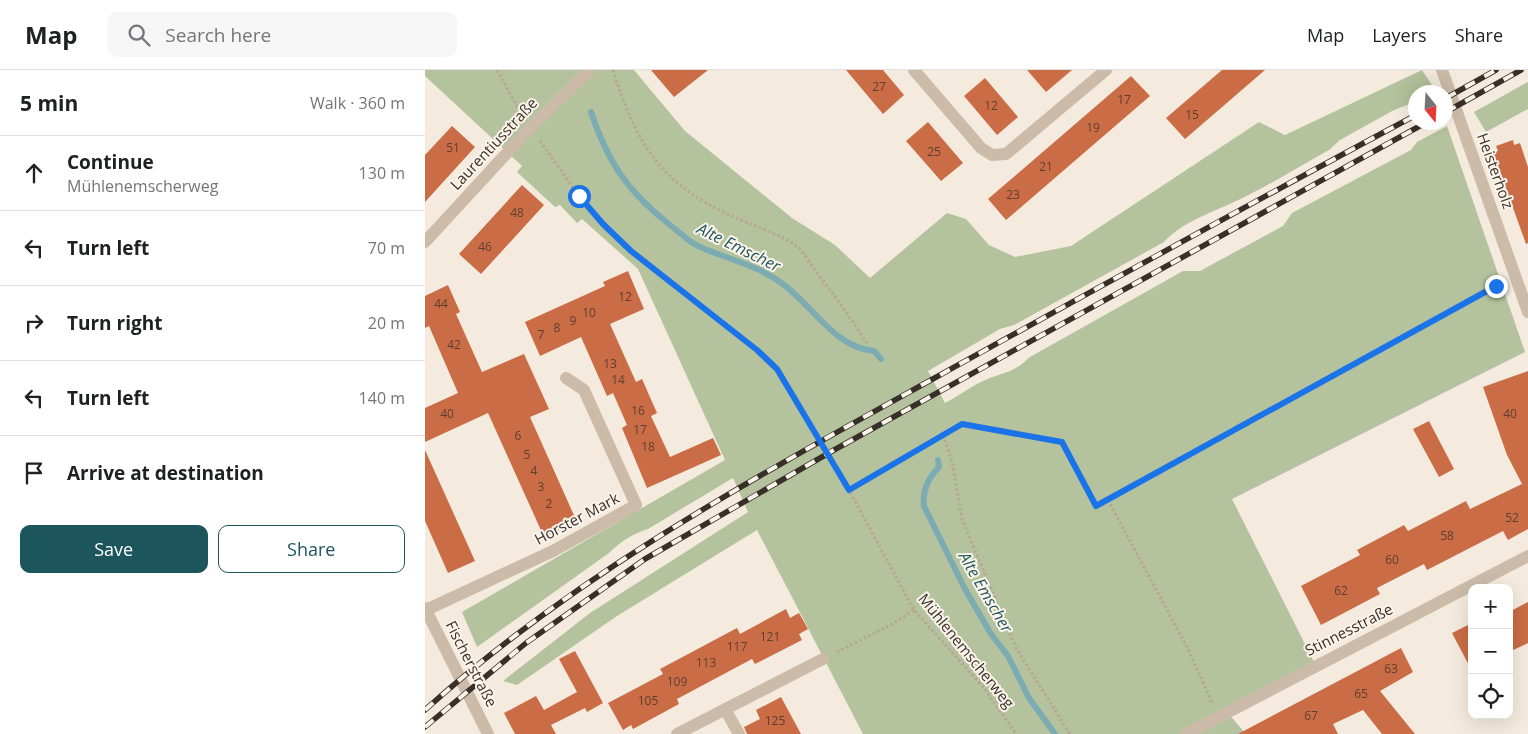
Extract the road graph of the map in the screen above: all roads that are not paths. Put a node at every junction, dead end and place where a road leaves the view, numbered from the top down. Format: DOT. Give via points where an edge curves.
graph roads {
  1 [pos="590,70"];
  2 [pos="914,70"];
  3 [pos="1106,70"];
  4 [pos="1442,70"];
  5 [pos="425,242"];
  6 [pos="1528,312"];
  7 [pos="566,378"];
  8 [pos="1528,556"];
  9 [pos="425,609"];
  10 [pos="823,659"];
  11 [pos="725,708"];
  12 [pos="488,734"];
  13 [pos="677,734"];
  14 [pos="739,734"];
  15 [pos="1185,734"];
  1 -- 5 [label="street, Laurentiusstraße" via="530,128"];
  2 -- 3 [label="street" via="981,148 992,155 1006,154"];
  4 -- 6 [label="street, Heisterholz"];
  7 -- 9 [label="street, Horster Mark" via="583,390 636,505 553,551"];
  8 -- 15 [label="street, Stinnesstraße"];
  9 -- 12 [label="street, Fischerstraße"];
  10 -- 11 [label="street"];
  11 -- 13 [label="street"];
  11 -- 14 [label="street"];
}
